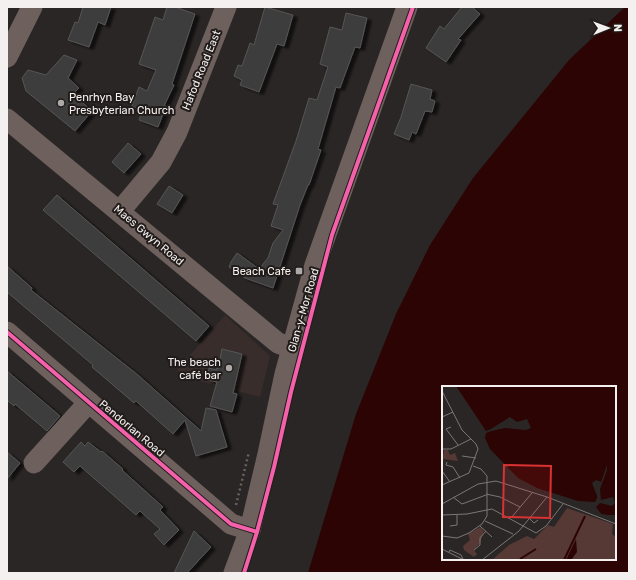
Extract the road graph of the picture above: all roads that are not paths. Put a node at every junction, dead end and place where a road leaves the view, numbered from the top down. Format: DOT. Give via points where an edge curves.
graph roads {
  1 [pos="32,7"];
  2 [pos="226,7"];
  3 [pos="407,7"];
  4 [pos="7,58"];
  5 [pos="7,119"];
  6 [pos="120,211"];
  7 [pos="7,332"];
  8 [pos="292,348"];
  9 [pos="89,402"];
  10 [pos="34,463"];
  11 [pos="250,530"];
  12 [pos="234,573"];
  1 -- 4 [label="street"];
  2 -- 6 [label="street, Hafod Road East" via="176,132 161,162"];
  3 -- 8 [label="street, Glan-y-Mor Road" via="315,265"];
  5 -- 6 [label="street, Maes Gwyn Road"];
  6 -- 8 [label="street, Maes Gwyn Road" via="278,343"];
  7 -- 9 [label="street, Pendorlan Road"];
  8 -- 11 [label="street, Glan-y-Mor Road"];
  9 -- 10 [label="street"];
  9 -- 11 [label="street, Pendorlan Road" via="231,524"];
  11 -- 12 [label="street, Glan-y-Mor Road"];
}
